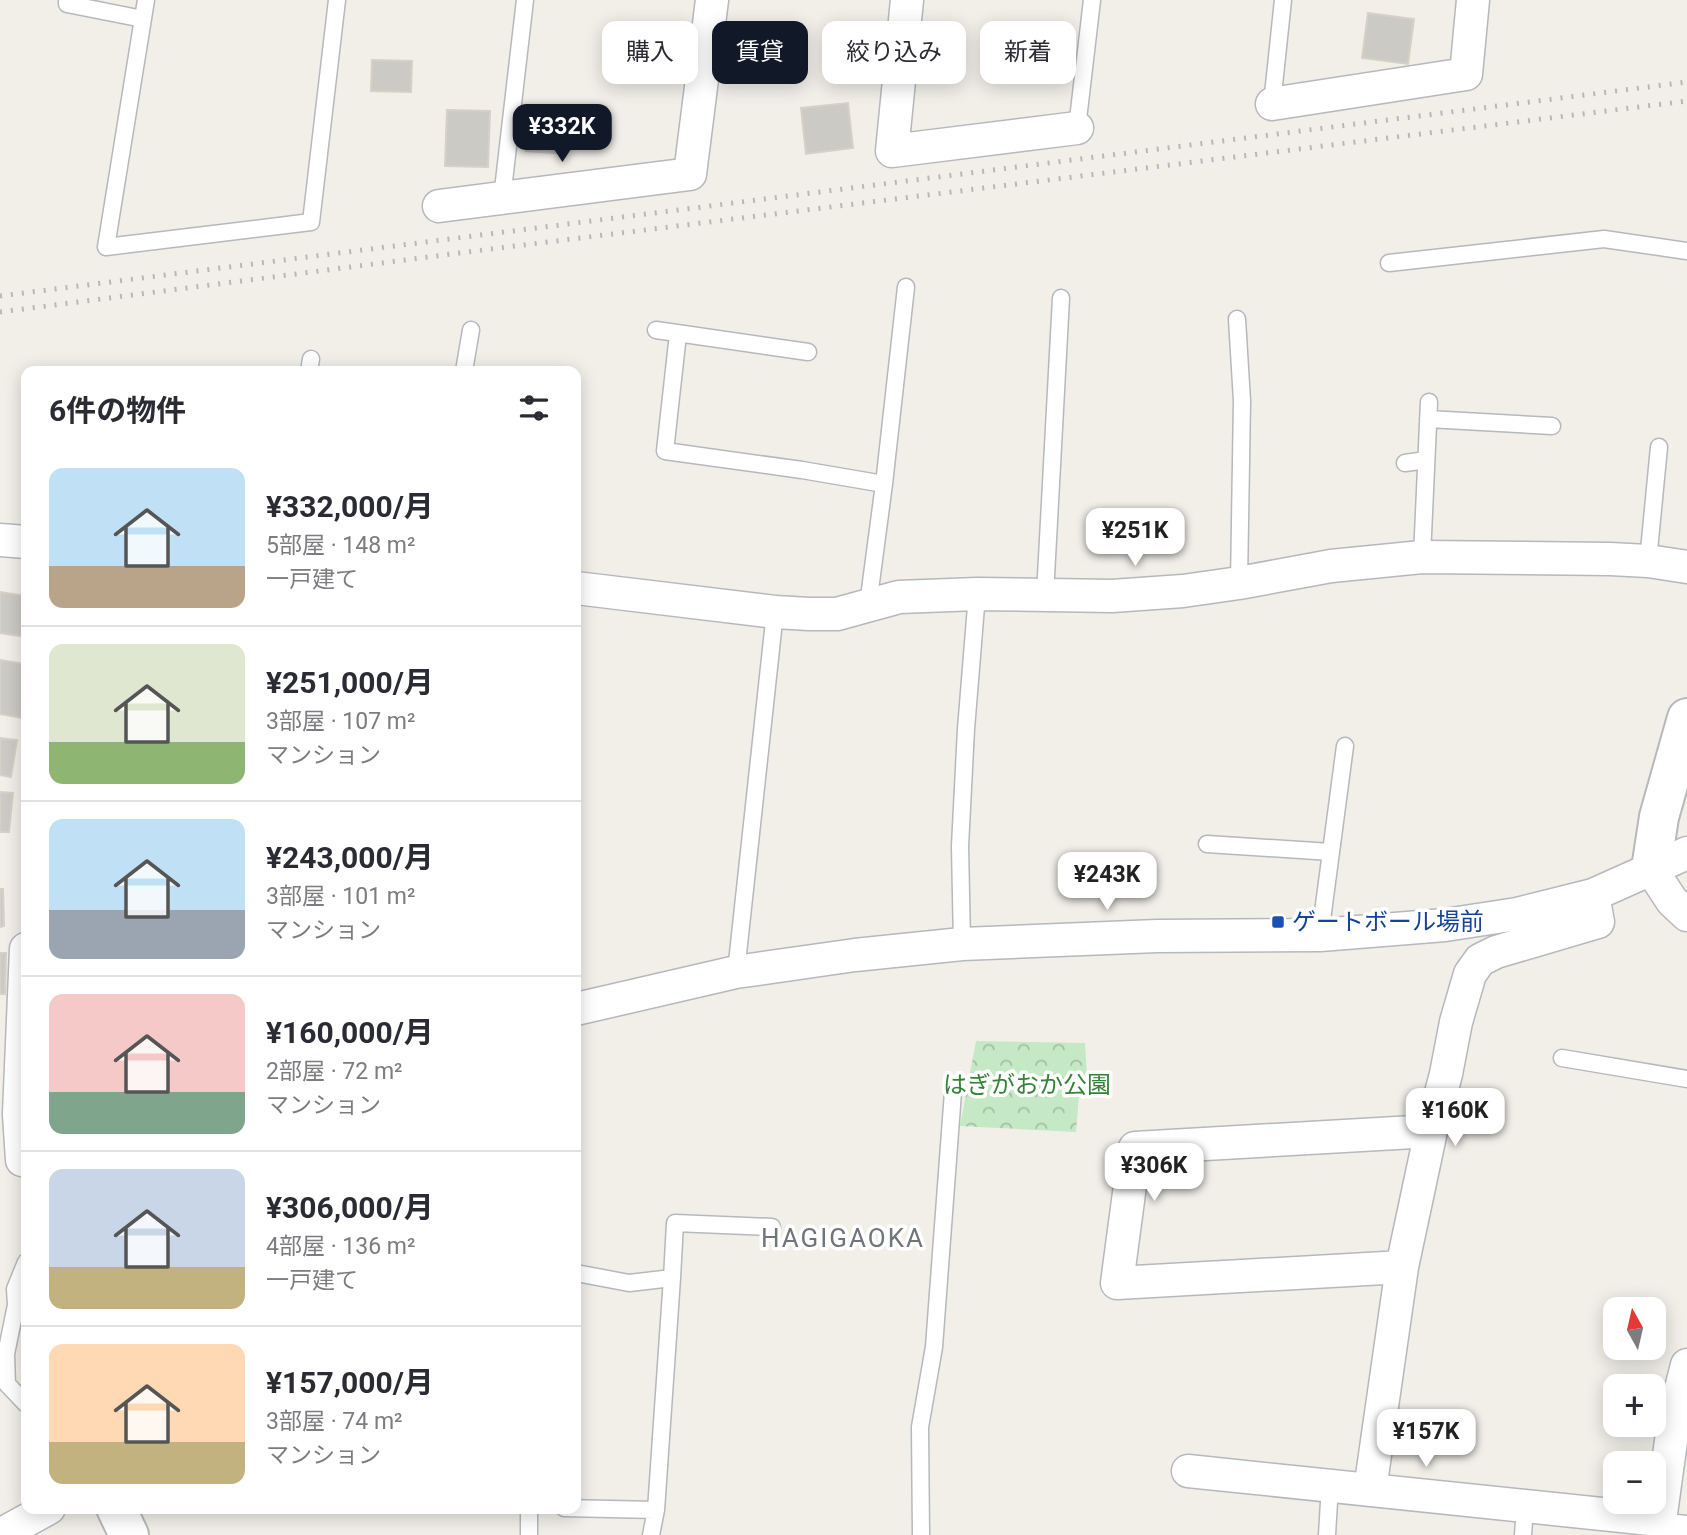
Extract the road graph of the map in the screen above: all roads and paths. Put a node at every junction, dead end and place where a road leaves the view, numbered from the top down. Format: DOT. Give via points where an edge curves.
graph roads {
  1 [pos="67,0"];
  2 [pos="146,0"];
  3 [pos="337,0"];
  4 [pos="525,0"];
  5 [pos="712,0"];
  6 [pos="907,0"];
  7 [pos="1092,0"];
  8 [pos="1283,0"];
  9 [pos="1473,0"];
  10 [pos="143,19"];
  11 [pos="1272,104"];
  12 [pos="1077,128"];
  13 [pos="502,198"];
  14 [pos="439,206"];
  15 [pos="1687,251"];
  16 [pos="1389,263"];
  17 [pos="906,287"];
  18 [pos="1061,298"];
  19 [pos="1237,319"];
  20 [pos="471,330"];
  21 [pos="656,330"];
  22 [pos="678,334"];
  23 [pos="808,352"];
  24 [pos="465,366"];
  25 [pos="1429,402"];
  26 [pos="1428,419"];
  27 [pos="1552,426"];
  28 [pos="1659,447"];
  29 [pos="1426,460"];
  30 [pos="1405,463"];
  31 [pos="884,484"];
  32 [pos="0,540"];
  33 [pos="21,542"];
  34 [pos="1422,557"];
  35 [pos="1648,561"];
  36 [pos="1687,567"];
  37 [pos="1239,583"];
  38 [pos="581,589"];
  39 [pos="977,594"];
  40 [pos="1045,594"];
  41 [pos="868,605"];
  42 [pos="775,612"];
  43 [pos="1687,718"];
  44 [pos="1345,746"];
  45 [pos="1207,844"];
  46 [pos="1331,852"];
  47 [pos="1687,853"];
  48 [pos="1651,869"];
  49 [pos="1593,895"];
  50 [pos="1687,915"];
  51 [pos="1320,934"];
  52 [pos="962,952"];
  53 [pos="736,972"];
  54 [pos="21,977"];
  55 [pos="581,1008"];
  56 [pos="12,1028"];
  57 [pos="1562,1058"];
  58 [pos="1687,1079"];
  59 [pos="953,1092"];
  60 [pos="10,1093"];
  61 [pos="1432,1131"];
  62 [pos="21,1145"];
  63 [pos="772,1227"];
  64 [pos="1402,1267"];
  65 [pos="21,1269"];
  66 [pos="581,1274"];
  67 [pos="672,1278"];
  68 [pos="8,1288"];
  69 [pos="1687,1365"];
  70 [pos="21,1399"];
  71 [pos="1188,1471"];
  72 [pos="1330,1486"];
  73 [pos="1370,1490"];
  74 [pos="581,1508"];
  75 [pos="656,1510"];
  76 [pos="38,1514"];
  77 [pos="119,1514"];
  78 [pos="529,1514"];
  79 [pos="1524,1520"];
  80 [pos="1666,1529"];
  81 [pos="0,1535"];
  82 [pos="129,1535"];
  83 [pos="529,1535"];
  84 [pos="651,1535"];
  85 [pos="921,1535"];
  86 [pos="1327,1535"];
  1 -- 10 [label="lane" via="67,4"];
  2 -- 10 [label="lane"];
  3 -- 10 [label="lane" via="311,222 106,247"];
  4 -- 13 [label="lane"];
  5 -- 13 [label="street" via="690,174"];
  6 -- 12 [label="street" via="892,151"];
  7 -- 12 [label="lane"];
  8 -- 11 [label="lane"];
  9 -- 11 [label="street" via="1466,74"];
  13 -- 14 [label="street"];
  15 -- 16 [label="lane" via="1604,239"];
  17 -- 31 [label="lane"];
  18 -- 40 [label="lane"];
  19 -- 37 [label="lane" via="1242,401"];
  20 -- 24 [label="lane"];
  21 -- 22 [label="lane"];
  22 -- 23 [label="lane"];
  22 -- 31 [label="lane" via="665,451"];
  25 -- 26 [label="lane"];
  26 -- 27 [label="lane"];
  26 -- 29 [label="lane"];
  28 -- 35 [label="lane"];
  29 -- 30 [label="lane"];
  29 -- 34 [label="lane"];
  31 -- 41 [label="lane"];
  32 -- 33 [label="street"];
  34 -- 35 [label="street"];
  34 -- 37 [label="street" via="1331,566"];
  35 -- 36 [label="street"];
  37 -- 40 [label="street" via="1112,596"];
  38 -- 42 [label="street"];
  39 -- 40 [label="street"];
  39 -- 41 [label="street" via="899,597"];
  39 -- 52 [label="lane" via="960,846"];
  41 -- 42 [label="street" via="837,614"];
  42 -- 53 [label="lane"];
  43 -- 48 [label="street" via="1659,817"];
  44 -- 46 [label="lane"];
  45 -- 46 [label="lane"];
  46 -- 51 [label="lane"];
  47 -- 48 [label="street"];
  48 -- 49 [label="street"];
  48 -- 50 [label="street"];
  49 -- 51 [label="street" via="1517,914 1445,925"];
  49 -- 61 [label="street" via="1598,922 1496,952 1480,960 1470,974"];
  51 -- 52 [label="street" via="1157,936"];
  52 -- 53 [label="street" via="855,955"];
  53 -- 55 [label="street"];
  54 -- 56 [label="street"];
  56 -- 60 [label="street"];
  57 -- 58 [label="lane"];
  59 -- 85 [label="lane" via="934,1347 920,1427"];
  60 -- 62 [label="street" via="19,1114"];
  61 -- 64 [label="street"];
  61 -- 64 [label="street" via="1135,1148 1117,1283"];
  63 -- 67 [label="lane" via="675,1223"];
  64 -- 73 [label="street"];
  65 -- 68 [label="lane"];
  66 -- 67 [label="lane" via="629,1283"];
  67 -- 75 [label="lane"];
  68 -- 70 [label="lane" via="16,1305 6,1354 7,1384"];
  69 -- 80 [label="street" via="1675,1412"];
  71 -- 72 [label="street"];
  72 -- 73 [label="street"];
  72 -- 86 [label="lane"];
  73 -- 79 [label="street"];
  74 -- 75 [label="lane"];
  75 -- 84 [label="lane"];
  76 -- 81 [label="street"];
  77 -- 82 [label="street"];
  78 -- 83 [label="lane"];
  79 -- 80 [label="street"];
}
